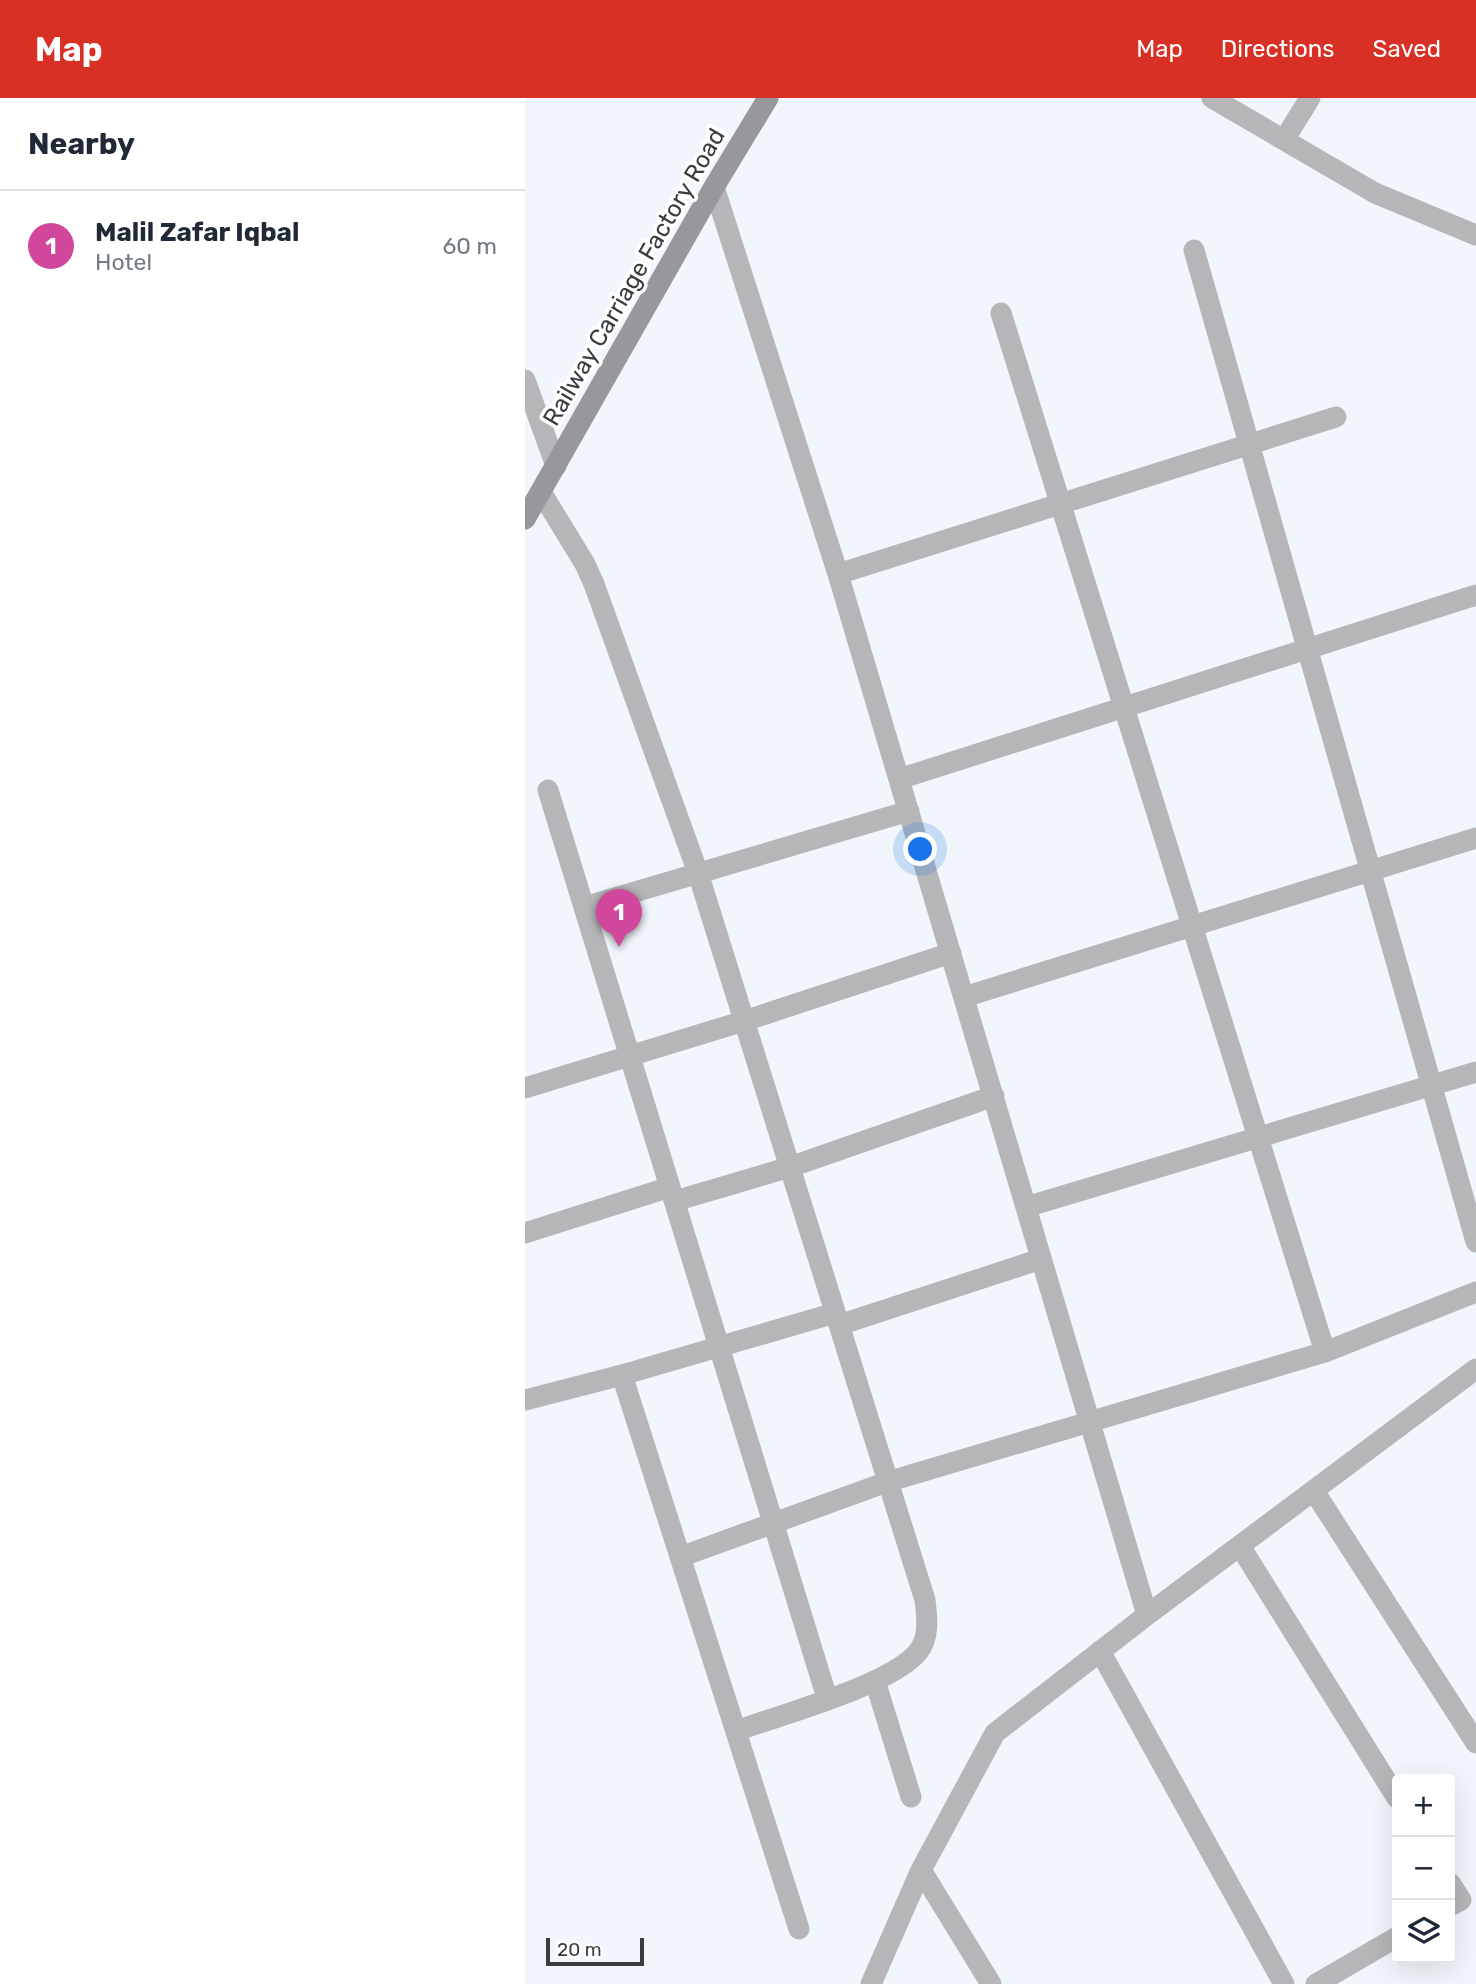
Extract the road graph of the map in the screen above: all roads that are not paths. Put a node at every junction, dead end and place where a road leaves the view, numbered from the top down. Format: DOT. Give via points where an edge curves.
graph roads {
  1 [pos="768,98"];
  2 [pos="1212,98"];
  3 [pos="1310,98"];
  4 [pos="1285,140"];
  5 [pos="715,187"];
  6 [pos="1476,235"];
  7 [pos="1194,250"];
  8 [pos="1001,313"];
  9 [pos="525,380"];
  10 [pos="1336,417"];
  11 [pos="1249,444"];
  12 [pos="556,466"];
  13 [pos="541,492"];
  14 [pos="1060,504"];
  15 [pos="525,519"];
  16 [pos="838,574"];
  17 [pos="1476,595"];
  18 [pos="1308,649"];
  19 [pos="1124,708"];
  20 [pos="899,779"];
  21 [pos="548,790"];
  22 [pos="909,811"];
  23 [pos="1476,838"];
  24 [pos="1370,871"];
  25 [pos="698,873"];
  26 [pos="584,907"];
  27 [pos="1192,926"];
  28 [pos="951,953"];
  29 [pos="964,997"];
  30 [pos="744,1021"];
  31 [pos="630,1056"];
  32 [pos="1476,1072"];
  33 [pos="1431,1085"];
  34 [pos="525,1088"];
  35 [pos="994,1096"];
  36 [pos="1258,1137"];
  37 [pos="790,1167"];
  38 [pos="672,1194"];
  39 [pos="1026,1207"];
  40 [pos="525,1233"];
  41 [pos="1476,1242"];
  42 [pos="1041,1259"];
  43 [pos="1476,1292"];
  44 [pos="837,1319"];
  45 [pos="719,1346"];
  46 [pos="1325,1352"];
  47 [pos="1476,1369"];
  48 [pos="622,1375"];
  49 [pos="525,1400"];
  50 [pos="1090,1421"];
  51 [pos="887,1482"];
  52 [pos="1314,1490"];
  53 [pos="773,1524"];
  54 [pos="1240,1546"];
  55 [pos="680,1557"];
  56 [pos="1147,1615"];
  57 [pos="1100,1651"];
  58 [pos="875,1681"];
  59 [pos="827,1698"];
  60 [pos="736,1731"];
  61 [pos="1476,1743"];
  62 [pos="1392,1790"];
  63 [pos="911,1797"];
  64 [pos="921,1870"];
  65 [pos="799,1930"];
  66 [pos="1392,1940"];
  67 [pos="871,1984"];
  68 [pos="991,1984"];
  69 [pos="1284,1984"];
  70 [pos="1318,1984"];
  1 -- 5 [label="main road, Railway Carriage Factory Road"];
  2 -- 4 [label="street"];
  3 -- 4 [label="street"];
  4 -- 6 [label="street" via="1375,192"];
  5 -- 12 [label="main road, Railway Carriage Factory Road"];
  5 -- 16 [label="street"];
  7 -- 11 [label="street"];
  8 -- 14 [label="street"];
  9 -- 12 [label="street"];
  10 -- 11 [label="street"];
  11 -- 14 [label="street"];
  11 -- 18 [label="street"];
  12 -- 13 [label="main road, Railway Carriage Factory Road"];
  13 -- 15 [label="main road, Railway Carriage Factory Road"];
  13 -- 25 [label="street" via="594,584"];
  14 -- 16 [label="street"];
  14 -- 19 [label="street"];
  16 -- 20 [label="street"];
  17 -- 18 [label="street"];
  18 -- 19 [label="street"];
  18 -- 24 [label="street"];
  19 -- 20 [label="street"];
  19 -- 27 [label="street"];
  20 -- 22 [label="street"];
  21 -- 26 [label="street"];
  22 -- 25 [label="street"];
  22 -- 28 [label="street"];
  23 -- 24 [label="street"];
  24 -- 27 [label="street"];
  24 -- 33 [label="street"];
  25 -- 26 [label="street"];
  25 -- 30 [label="street"];
  26 -- 31 [label="street"];
  27 -- 29 [label="street"];
  27 -- 36 [label="street"];
  28 -- 29 [label="street"];
  28 -- 30 [label="street"];
  29 -- 35 [label="street"];
  30 -- 31 [label="street"];
  30 -- 37 [label="street"];
  31 -- 34 [label="street"];
  31 -- 38 [label="street"];
  32 -- 33 [label="street"];
  33 -- 36 [label="street"];
  33 -- 41 [label="street"];
  35 -- 37 [label="street"];
  35 -- 39 [label="street"];
  36 -- 39 [label="street"];
  36 -- 46 [label="street"];
  37 -- 38 [label="street"];
  37 -- 44 [label="street"];
  38 -- 40 [label="street"];
  38 -- 45 [label="street"];
  39 -- 42 [label="street"];
  42 -- 44 [label="street"];
  42 -- 50 [label="street"];
  43 -- 46 [label="street"];
  44 -- 45 [label="street"];
  44 -- 51 [label="street"];
  45 -- 48 [label="street"];
  45 -- 53 [label="street"];
  46 -- 50 [label="street"];
  47 -- 52 [label="street"];
  48 -- 49 [label="street"];
  48 -- 55 [label="street"];
  50 -- 51 [label="street"];
  50 -- 56 [label="street"];
  51 -- 53 [label="street"];
  51 -- 58 [label="street" via="925,1600 927,1626 920,1650 901,1668"];
  52 -- 54 [label="street"];
  52 -- 61 [label="street"];
  53 -- 55 [label="street"];
  53 -- 59 [label="street"];
  54 -- 56 [label="street"];
  54 -- 62 [label="street"];
  55 -- 60 [label="street"];
  56 -- 57 [label="street"];
  57 -- 64 [label="street" via="995,1733"];
  57 -- 69 [label="street"];
  58 -- 59 [label="street"];
  58 -- 63 [label="street"];
  59 -- 60 [label="street"];
  60 -- 65 [label="street"];
  64 -- 67 [label="street"];
  64 -- 68 [label="street"];
  66 -- 70 [label="street"];
}
